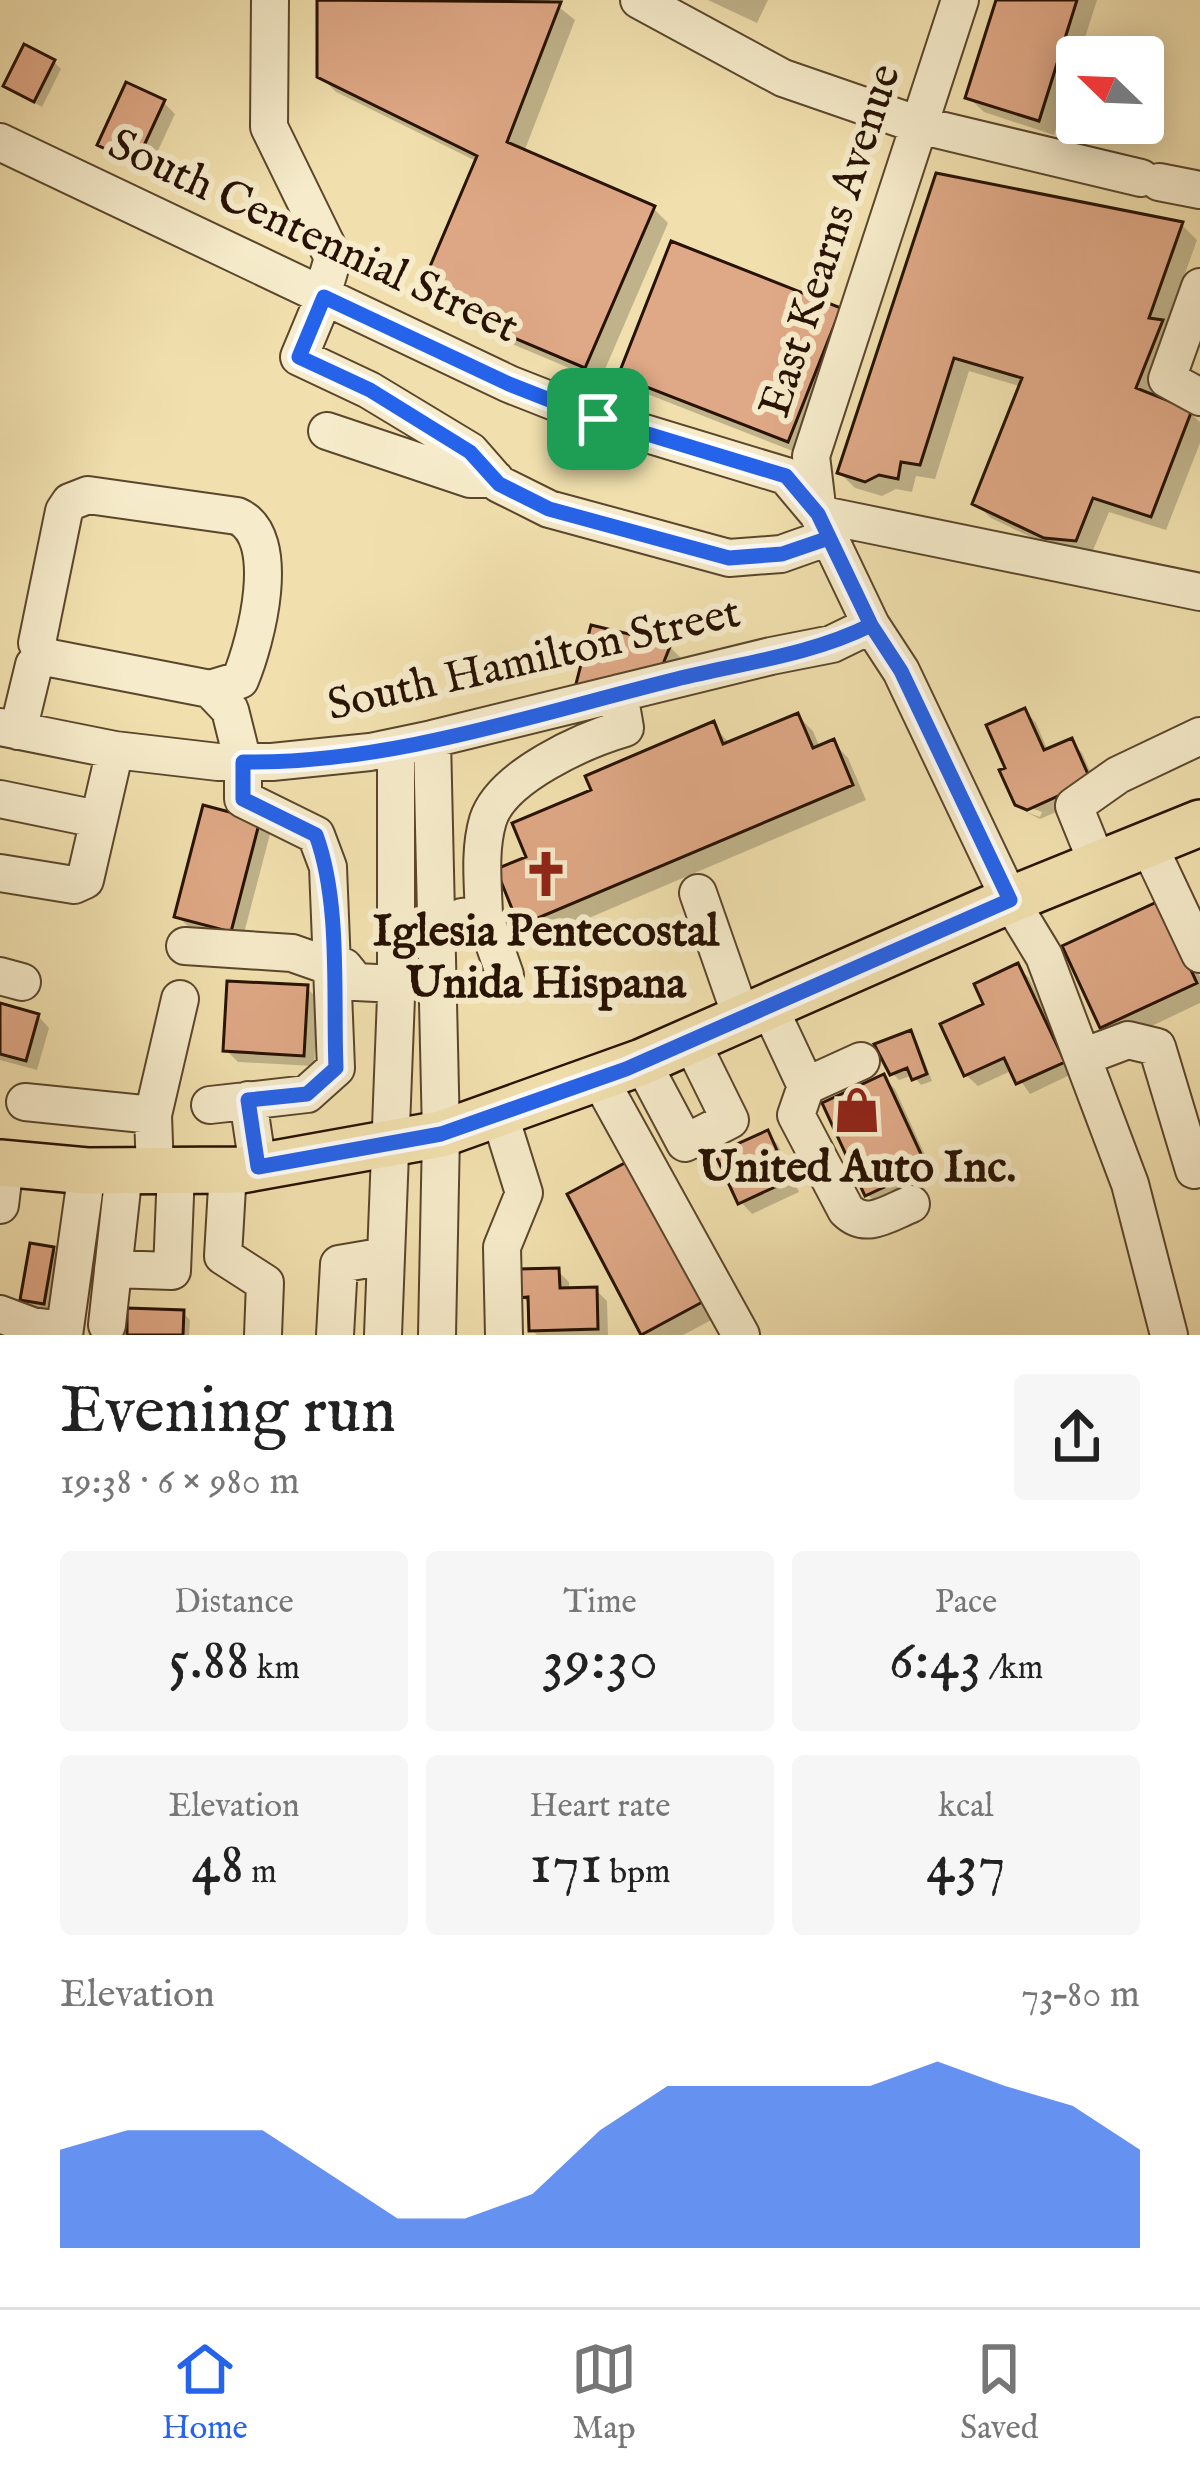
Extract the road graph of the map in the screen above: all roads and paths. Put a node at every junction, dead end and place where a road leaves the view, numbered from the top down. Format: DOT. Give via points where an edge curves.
graph roads {
  1 [pos="270,0"];
  2 [pos="639,0"];
  3 [pos="960,0"];
  4 [pos="919,124"];
  5 [pos="0,142"];
  6 [pos="1200,190"];
  7 [pos="1200,286"];
  8 [pos="323,296"];
  9 [pos="1200,398"];
  10 [pos="327,431"];
  11 [pos="495,479"];
  12 [pos="823,526"];
  13 [pos="1200,592"];
  14 [pos="871,625"];
  15 [pos="45,657"];
  16 [pos="210,689"];
  17 [pos="619,693"];
  18 [pos="9,729"];
  19 [pos="1200,736"];
  20 [pos="414,743"];
  21 [pos="115,750"];
  22 [pos="243,762"];
  23 [pos="0,799"];
  24 [pos="97,819"];
  25 [pos="1200,824"];
  26 [pos="1148,844"];
  27 [pos="1098,865"];
  28 [pos="0,873"];
  29 [pos="698,893"];
  30 [pos="1010,900"];
  31 [pos="484,915"];
  32 [pos="436,920"];
  33 [pos="185,946"];
  34 [pos="1200,954"];
  35 [pos="338,967"];
  36 [pos="396,967"];
  37 [pos="505,976"];
  38 [pos="180,999"];
  39 [pos="756,1013"];
  40 [pos="691,1041"];
  41 [pos="1083,1057"];
  42 [pos="861,1061"];
  43 [pos="642,1062"];
  44 [pos="599,1078"];
  45 [pos="806,1086"];
  46 [pos="8,1093"];
  47 [pos="248,1100"];
  48 [pos="210,1105"];
  49 [pos="499,1113"];
  50 [pos="153,1115"];
  51 [pos="441,1134"];
  52 [pos="388,1144"];
  53 [pos="243,1169"];
  54 [pos="1197,1169"];
  55 [pos="136,1171"];
  56 [pos="2,1177"];
  57 [pos="1130,1184"];
  58 [pos="910,1204"];
  59 [pos="386,1256"];
  60 [pos="113,1268"];
  61 [pos="0,1314"];
  62 [pos="107,1325"];
  63 [pos="64,1333"];
  64 [pos="263,1335"];
  65 [pos="335,1335"];
  66 [pos="383,1335"];
  67 [pos="437,1335"];
  68 [pos="503,1335"];
  69 [pos="741,1335"];
  70 [pos="1169,1335"];
  1 -- 8 [label="street" via="269,128 332,258"];
  2 -- 4 [label="street" via="783,78"];
  3 -- 4 [label="street, East Kearns Avenue"];
  4 -- 6 [label="street"];
  4 -- 12 [label="street, East Kearns Avenue" via="811,456"];
  5 -- 8 [label="street, South Centennial Street"];
  7 -- 9 [label="street" via="1167,380"];
  8 -- 11 [label="street" via="299,357 470,452"];
  8 -- 12 [label="street, South Centennial Street" via="598,419 786,476"];
  10 -- 11 [label="street" via="470,479"];
  11 -- 12 [label="street" via="549,509 729,558 782,554"];
  12 -- 13 [label="street"];
  12 -- 14 [label="street, East Kearns Avenue"];
  14 -- 17 [label="street, South Hamilton Street" via="832,644"];
  14 -- 30 [label="street, East Kearns Avenue" via="901,671"];
  15 -- 16 [label="street"];
  15 -- 16 [label="street" via="37,643 70,502 88,495 237,516 259,536 262,586 240,680"];
  15 -- 18 [label="street" via="34,665"];
  16 -- 22 [label="street" via="230,710"];
  17 -- 20 [label="street, South Hamilton Street"];
  17 -- 31 [label="street" via="625,728 590,738 509,787 488,818"];
  18 -- 21 [label="street, South Hamilton Street"];
  19 -- 27 [label="street" via="1074,806"];
  20 -- 22 [label="street, South Hamilton Street"];
  20 -- 32 [label="street"];
  20 -- 36 [label="street"];
  21 -- 22 [label="street, South Hamilton Street"];
  21 -- 24 [label="street"];
  22 -- 35 [label="street" via="243,799 316,835 328,867"];
  23 -- 24 [label="street"];
  24 -- 28 [label="street" via="86,880 74,886"];
  25 -- 26 [label="main road"];
  26 -- 27 [label="main road"];
  26 -- 34 [label="street"];
  27 -- 30 [label="main road"];
  29 -- 39 [label="street"];
  30 -- 39 [label="main road"];
  30 -- 41 [label="street, East Kearns Avenue" via="1044,956"];
  31 -- 32 [label="street"];
  31 -- 37 [label="street"];
  32 -- 51 [label="street"];
  33 -- 35 [label="street" via="292,953"];
  35 -- 36 [label="street" via="358,950"];
  35 -- 47 [label="street" via="336,1068 307,1094"];
  36 -- 52 [label="street"];
  38 -- 50 [label="street"];
  39 -- 40 [label="main road"];
  39 -- 45 [label="street"];
  40 -- 43 [label="main road"];
  40 -- 43 [label="street" via="730,1120 686,1143"];
  41 -- 54 [label="street" via="1128,1040 1157,1047"];
  41 -- 57 [label="street, East Kearns Avenue"];
  42 -- 45 [label="street"];
  43 -- 44 [label="main road"];
  44 -- 49 [label="main road"];
  44 -- 69 [label="street"];
  45 -- 58 [label="street" via="796,1114 846,1210 867,1222"];
  46 -- 50 [label="street"];
  47 -- 48 [label="street"];
  47 -- 53 [label="street"];
  49 -- 51 [label="main road"];
  49 -- 68 [label="street" via="524,1193 502,1247"];
  50 -- 55 [label="street"];
  51 -- 52 [label="main road"];
  51 -- 67 [label="street"];
  52 -- 53 [label="main road"];
  52 -- 59 [label="street"];
  53 -- 55 [label="main road"];
  53 -- 64 [label="street" via="223,1256 266,1283"];
  54 -- 57 [label="street"];
  55 -- 56 [label="main road"];
  55 -- 60 [label="street"];
  55 -- 60 [label="street" via="172,1271"];
  55 -- 63 [label="street"];
  57 -- 70 [label="street, East Kearns Avenue"];
  59 -- 65 [label="street" via="339,1264"];
  59 -- 66 [label="street"];
  60 -- 62 [label="street"];
  61 -- 63 [label="street"];
}
